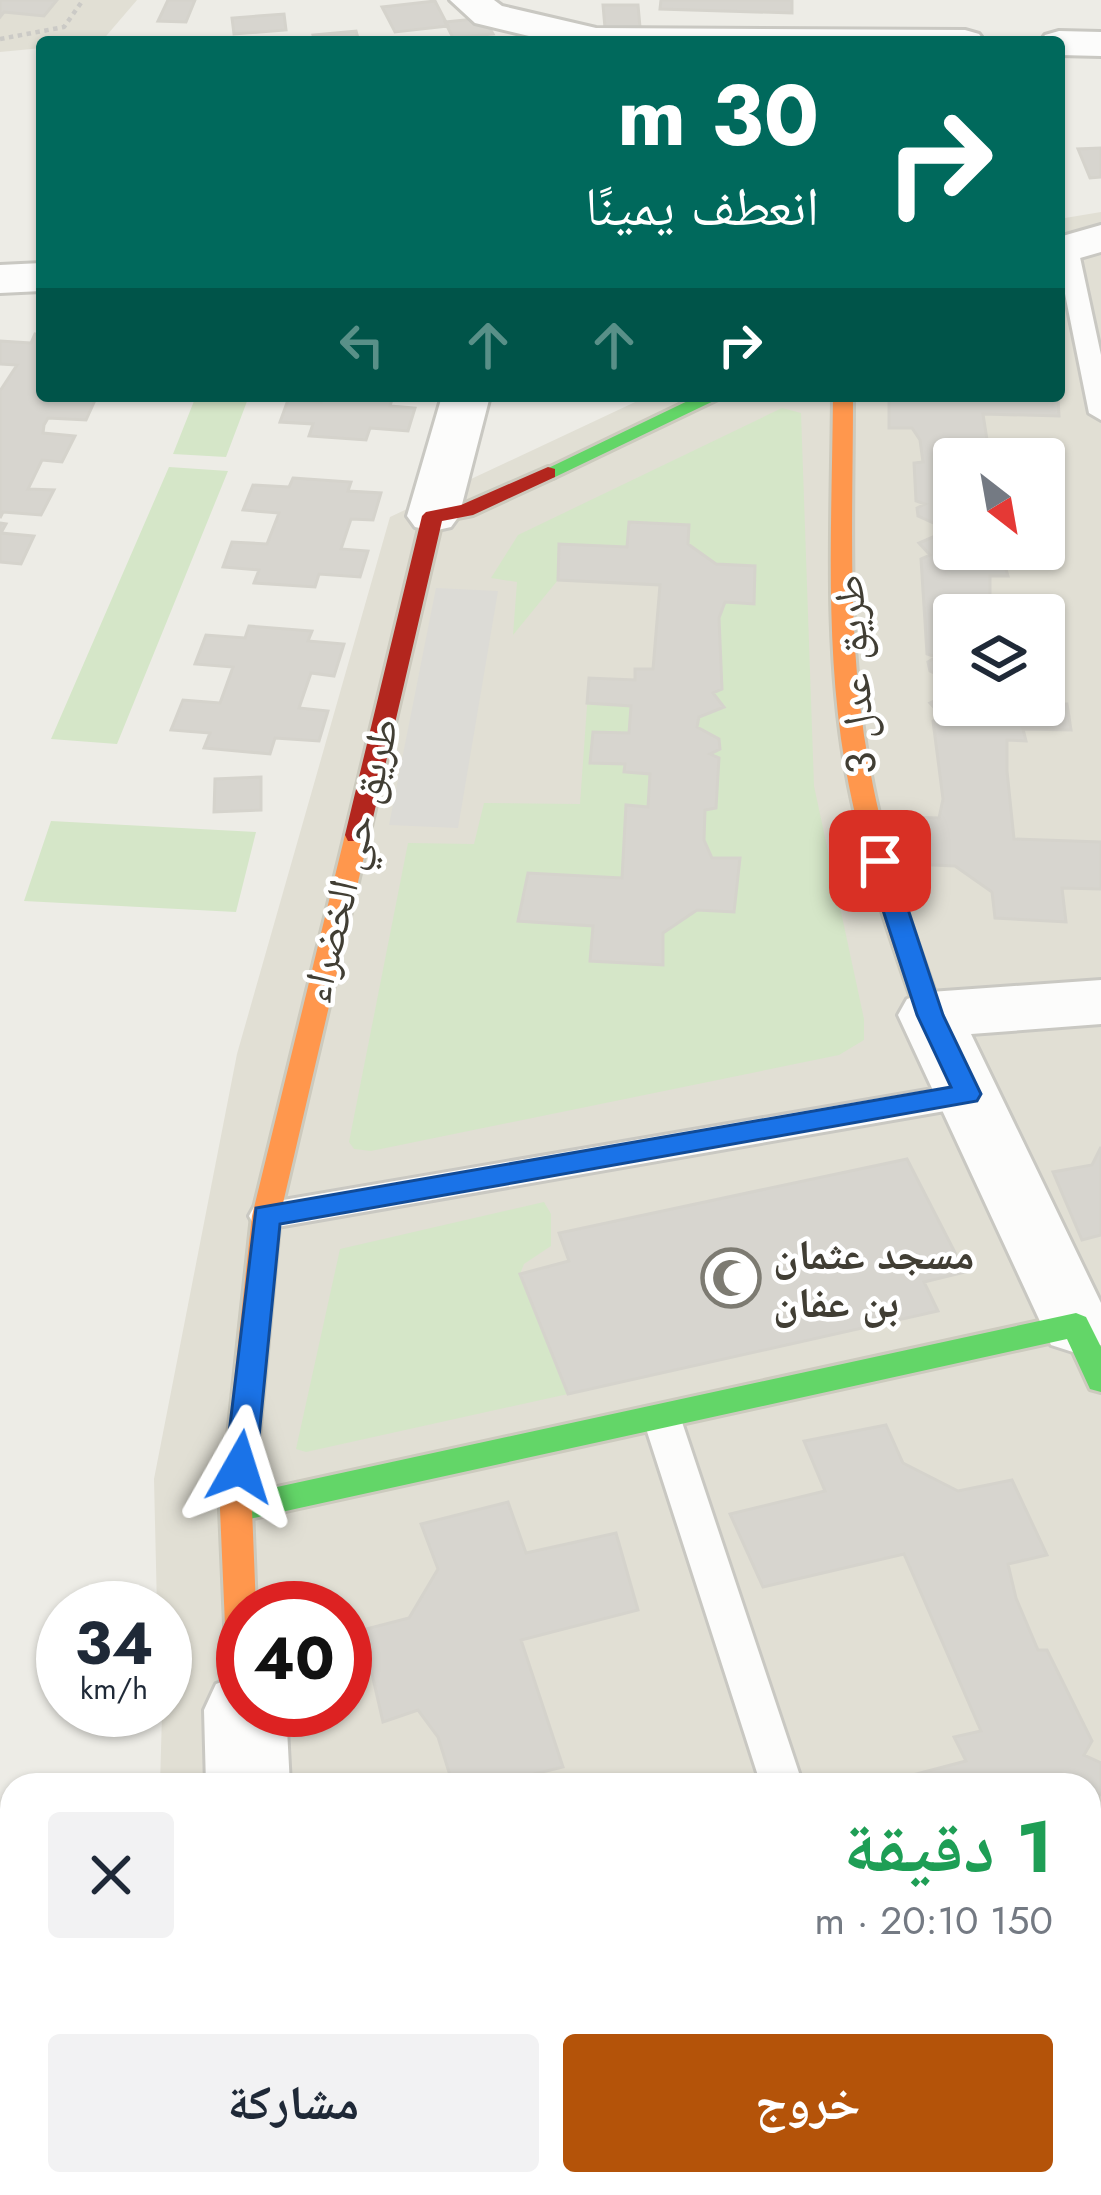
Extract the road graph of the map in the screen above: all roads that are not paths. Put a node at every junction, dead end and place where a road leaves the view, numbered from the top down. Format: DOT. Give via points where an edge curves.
graph roads {
  1 [pos="469,0"];
  2 [pos="579,36"];
  3 [pos="1065,43"];
  4 [pos="1101,44"];
  5 [pos="1076,246"];
  6 [pos="36,277"];
  7 [pos="0,279"];
  8 [pos="464,402"];
  9 [pos="700,402"];
  10 [pos="843,402"];
  11 [pos="1101,413"];
  12 [pos="433,517"];
  13 [pos="1101,1002"];
  14 [pos="930,1015"];
  15 [pos="968,1094"];
  16 [pos="266,1216"];
  17 [pos="1089,1353"];
  18 [pos="662,1420"];
  19 [pos="236,1509"];
  20 [pos="239,1581"];
  21 [pos="246,1737"];
  22 [pos="248,1773"];
  23 [pos="778,1773"];
  1 -- 2 [label="street" via="489,15"];
  3 -- 4 [label="street"];
  5 -- 11 [label="lane"];
  6 -- 7 [label="street"];
  8 -- 12 [label="street"];
  9 -- 12 [label="street" via="466,511"];
  10 -- 14 [label="street, طريق عدل 3" via="845,631 859,777"];
  12 -- 16 [label="street, طريق حي الخضراء"];
  13 -- 14 [label="street"];
  14 -- 15 [label="street, طريق عدل 3"];
  15 -- 16 [label="lane"];
  15 -- 17 [label="street, طريق عدل 3"];
  16 -- 19 [label="street, طريق حي الخضراء"];
  17 -- 18 [label="street"];
  18 -- 19 [label="street"];
  18 -- 23 [label="lane"];
  19 -- 20 [label="street, طريق حي الخضراء"];
  21 -- 22 [label="street"];
}
